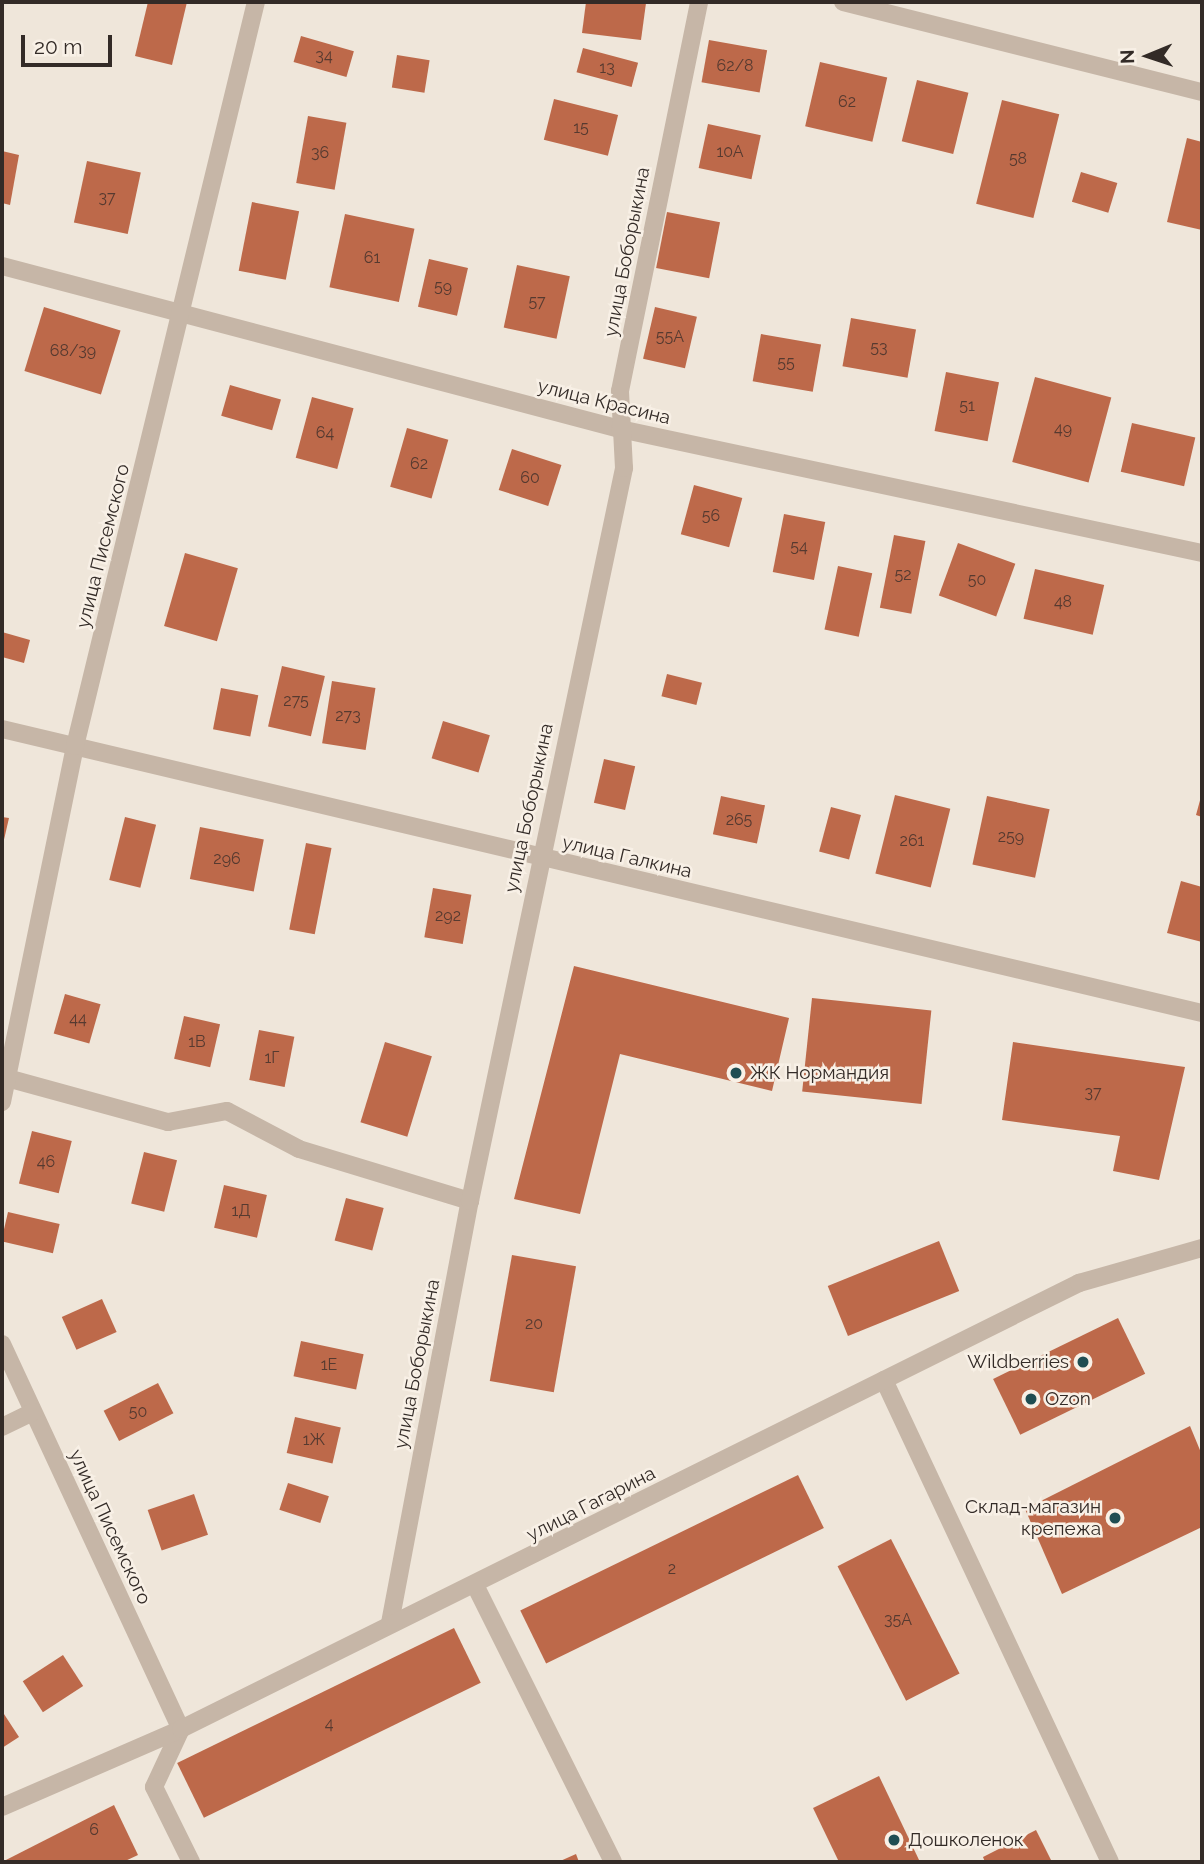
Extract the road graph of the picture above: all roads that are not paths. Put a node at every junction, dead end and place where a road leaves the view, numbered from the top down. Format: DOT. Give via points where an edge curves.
graph roads {
  1 [pos="256,2"];
  2 [pos="699,2"];
  3 [pos="843,2"];
  4 [pos="1202,92"];
  5 [pos="2,266"];
  6 [pos="183,310"];
  7 [pos="620,429"];
  8 [pos="1202,553"];
  9 [pos="2,729"];
  10 [pos="75,746"];
  11 [pos="540,859"];
  12 [pos="1202,1013"];
  13 [pos="7,1078"];
  14 [pos="2,1102"];
  15 [pos="470,1201"];
  16 [pos="1202,1248"];
  17 [pos="2,1344"];
  18 [pos="884,1380"];
  19 [pos="33,1412"];
  20 [pos="2,1427"];
  21 [pos="475,1585"];
  22 [pos="390,1623"];
  23 [pos="181,1729"];
  24 [pos="2,1807"];
  25 [pos="191,1862"];
  26 [pos="613,1862"];
  27 [pos="1110,1862"];
  1 -- 6 [label="street, улица Писемского"];
  2 -- 7 [label="street, улица Боборыкина" via="620,391"];
  3 -- 4 [label="street"];
  5 -- 6 [label="street, улица Красина"];
  6 -- 7 [label="street, улица Красина"];
  6 -- 10 [label="street, улица Писемского"];
  7 -- 8 [label="street, улица Красина"];
  7 -- 11 [label="street, улица Боборыкина" via="624,468"];
  9 -- 10 [label="street, улица Галкина"];
  10 -- 11 [label="street, улица Галкина"];
  10 -- 13 [label="street, улица Писемского"];
  11 -- 12 [label="street, улица Галкина"];
  11 -- 15 [label="street, улица Боборыкина"];
  13 -- 14 [label="street, улица Писемского"];
  13 -- 15 [label="street" via="168,1122 227,1111 299,1149"];
  15 -- 22 [label="street, улица Боборыкина"];
  16 -- 18 [label="street, улица Гагарина" via="1079,1283"];
  17 -- 19 [label="street, улица Писемского"];
  18 -- 21 [label="street, улица Гагарина"];
  18 -- 27 [label="street"];
  19 -- 20 [label="street"];
  19 -- 23 [label="street, улица Писемского"];
  21 -- 22 [label="street, улица Гагарина"];
  21 -- 26 [label="street"];
  22 -- 23 [label="street, улица Гагарина"];
  23 -- 24 [label="street, улица Гагарина"];
  23 -- 25 [label="street" via="154,1787"];
}
